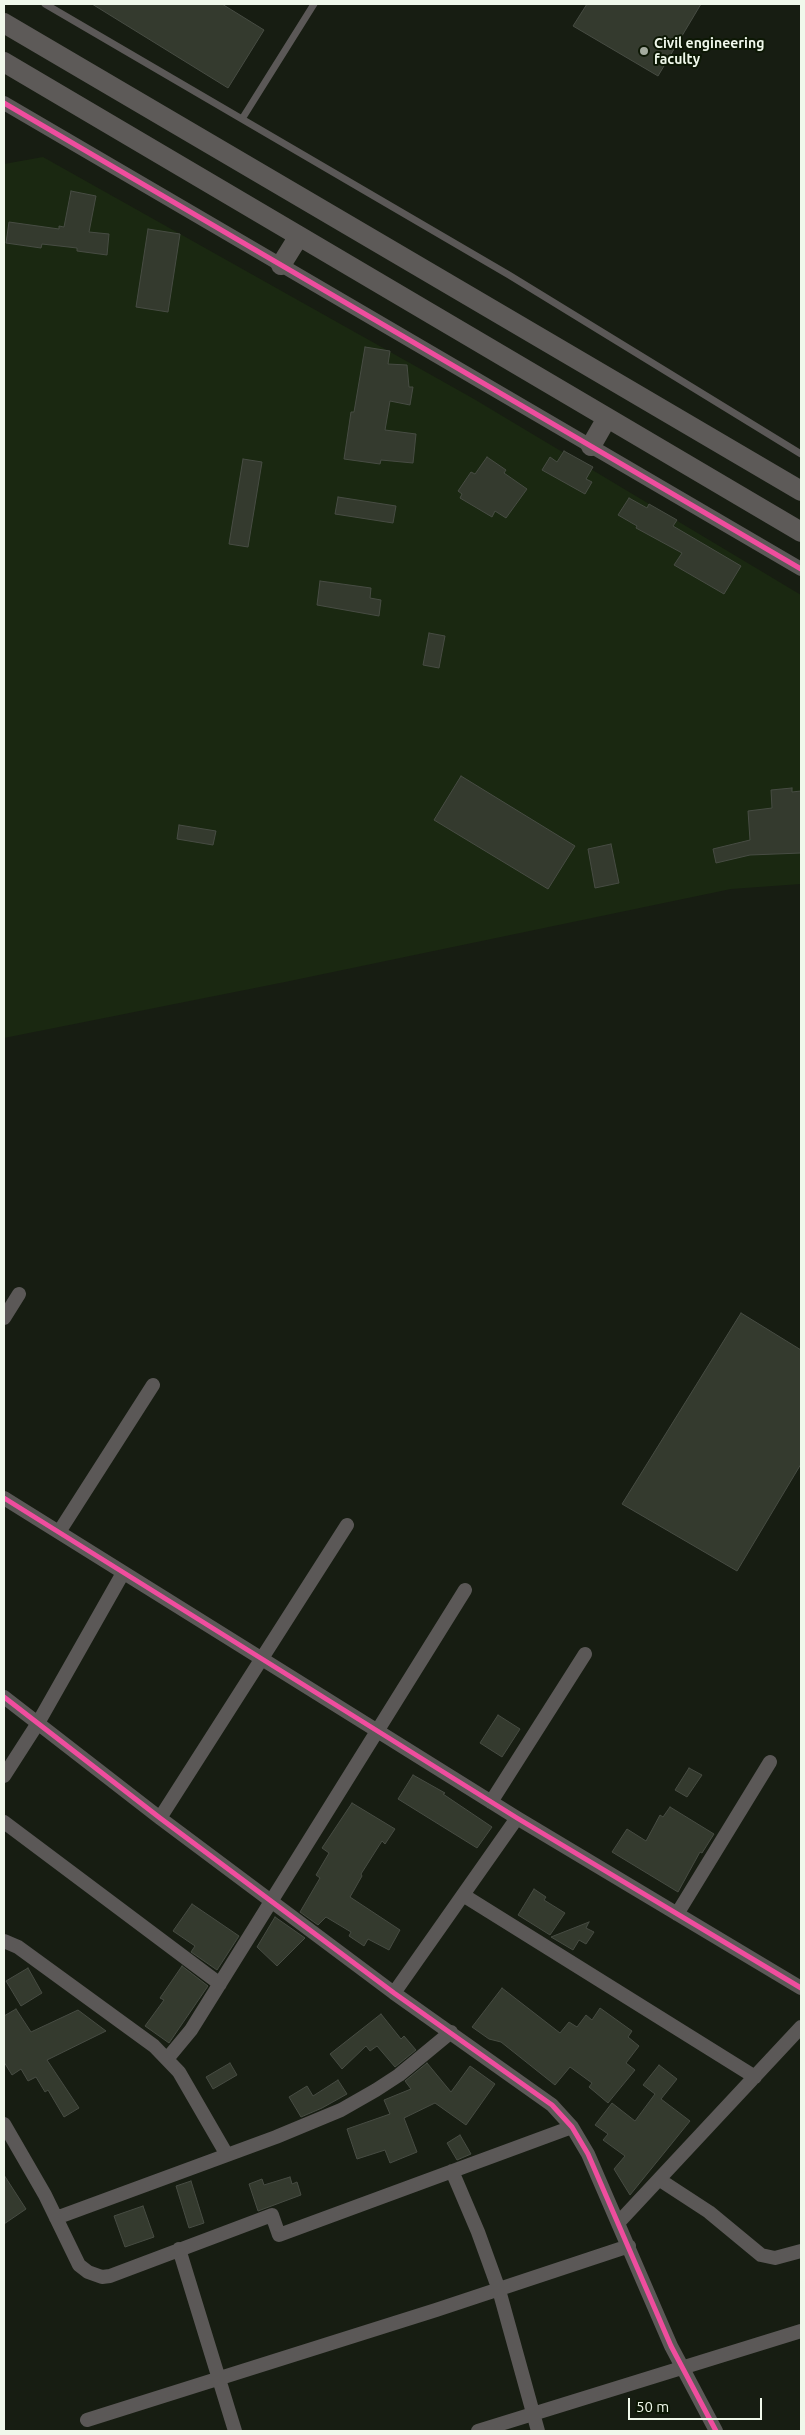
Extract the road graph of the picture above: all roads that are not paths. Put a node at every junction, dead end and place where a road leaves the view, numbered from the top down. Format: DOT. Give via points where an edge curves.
graph roads {
  1 [pos="46,4"];
  2 [pos="314,4"];
  3 [pos="4,23"];
  4 [pos="4,62"];
  5 [pos="4,103"];
  6 [pos="242,119"];
  7 [pos="299,236"];
  8 [pos="281,265"];
  9 [pos="607,418"];
  10 [pos="591,446"];
  11 [pos="801,454"];
  12 [pos="801,491"];
  13 [pos="801,532"];
  14 [pos="801,570"];
  15 [pos="19,1294"];
  16 [pos="4,1318"];
  17 [pos="152,1385"];
  18 [pos="4,1498"];
  19 [pos="347,1525"];
  20 [pos="59,1532"];
  21 [pos="123,1573"];
  22 [pos="465,1590"];
  23 [pos="585,1654"];
  24 [pos="261,1660"];
  25 [pos="4,1697"];
  26 [pos="38,1723"];
  27 [pos="378,1732"];
  28 [pos="770,1762"];
  29 [pos="4,1776"];
  30 [pos="491,1802"];
  31 [pos="160,1818"];
  32 [pos="517,1818"];
  33 [pos="4,1822"];
  34 [pos="464,1895"];
  35 [pos="272,1901"];
  36 [pos="677,1914"];
  37 [pos="4,1941"];
  38 [pos="220,1984"];
  39 [pos="801,1988"];
  40 [pos="394,1993"];
  41 [pos="801,2027"];
  42 [pos="451,2032"];
  43 [pos="167,2058"];
  44 [pos="755,2077"];
  45 [pos="4,2124"];
  46 [pos="572,2127"];
  47 [pos="227,2155"];
  48 [pos="452,2171"];
  49 [pos="660,2180"];
  50 [pos="56,2218"];
  51 [pos="619,2222"];
  52 [pos="629,2246"];
  53 [pos="179,2249"];
  54 [pos="801,2251"];
  55 [pos="500,2290"];
  56 [pos="801,2331"];
  57 [pos="682,2369"];
  58 [pos="219,2379"];
  59 [pos="533,2414"];
  60 [pos="87,2420"];
  61 [pos="235,2431"];
  62 [pos="478,2431"];
  63 [pos="538,2431"];
  64 [pos="716,2431"];
  1 -- 6 [label="lane"];
  2 -- 6 [label="lane"];
  3 -- 12 [label="main road"];
  4 -- 7 [label="main road"];
  5 -- 8 [label="street"];
  6 -- 11 [label="lane" via="518,280"];
  7 -- 8 [label="main road"];
  7 -- 9 [label="main road"];
  8 -- 10 [label="street"];
  9 -- 10 [label="main road"];
  9 -- 13 [label="main road"];
  10 -- 14 [label="street"];
  15 -- 16 [label="street"];
  17 -- 20 [label="street"];
  18 -- 20 [label="street"];
  19 -- 24 [label="street"];
  20 -- 21 [label="street"];
  21 -- 24 [label="street"];
  21 -- 26 [label="street"];
  22 -- 27 [label="street"];
  23 -- 30 [label="street"];
  24 -- 27 [label="street"];
  24 -- 31 [label="street"];
  25 -- 26 [label="street"];
  26 -- 29 [label="street"];
  26 -- 31 [label="street"];
  27 -- 30 [label="street"];
  27 -- 35 [label="street"];
  28 -- 36 [label="street"];
  30 -- 32 [label="street"];
  31 -- 35 [label="street"];
  32 -- 34 [label="street"];
  32 -- 36 [label="street"];
  33 -- 38 [label="street"];
  34 -- 40 [label="street"];
  34 -- 44 [label="street"];
  35 -- 38 [label="street"];
  35 -- 40 [label="street"];
  36 -- 39 [label="street"];
  37 -- 43 [label="street" via="18,1947"];
  38 -- 43 [label="street" via="191,2030"];
  40 -- 42 [label="street"];
  41 -- 44 [label="street"];
  42 -- 46 [label="street" via="541,2095"];
  42 -- 47 [label="street" via="359,2101"];
  43 -- 47 [label="street" via="189,2087"];
  44 -- 49 [label="street"];
  45 -- 50 [label="street"];
  46 -- 48 [label="street"];
  46 -- 51 [label="street"];
  47 -- 50 [label="street"];
  48 -- 53 [label="street" via="279,2235 272,2214"];
  48 -- 55 [label="street"];
  49 -- 51 [label="street"];
  49 -- 54 [label="street" via="709,2212 761,2254 775,2258"];
  50 -- 53 [label="street" via="79,2264 93,2275 110,2276"];
  51 -- 52 [label="street"];
  52 -- 55 [label="street"];
  52 -- 57 [label="street"];
  53 -- 58 [label="street"];
  55 -- 58 [label="street"];
  55 -- 59 [label="street"];
  56 -- 57 [label="street"];
  57 -- 59 [label="street"];
  57 -- 64 [label="street"];
  58 -- 60 [label="street"];
  58 -- 61 [label="street"];
  59 -- 62 [label="street"];
  59 -- 63 [label="street"];
}
